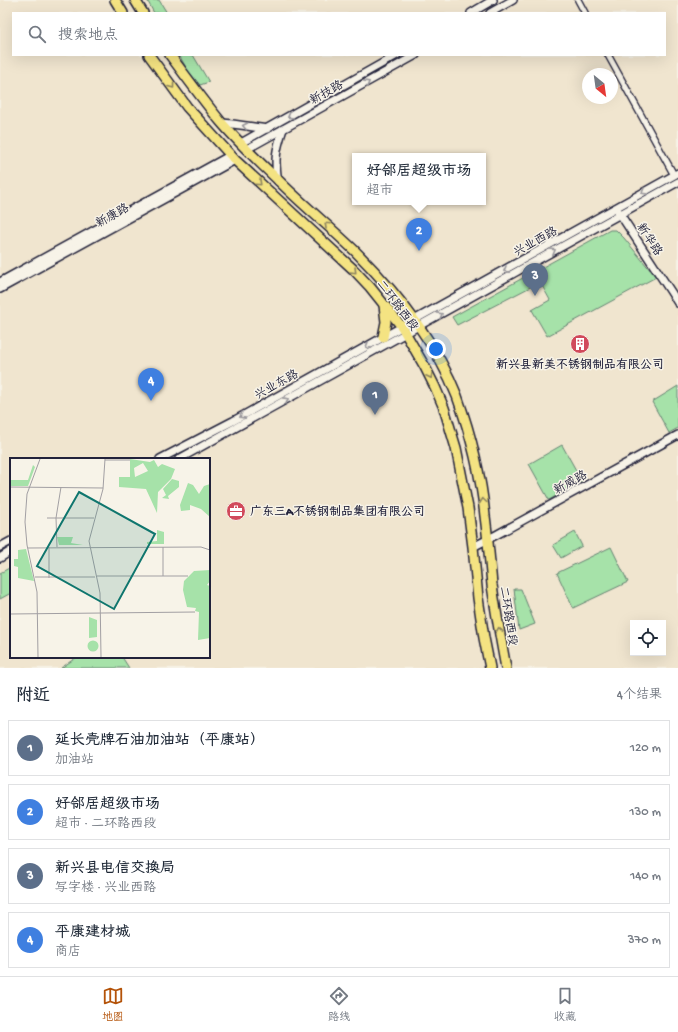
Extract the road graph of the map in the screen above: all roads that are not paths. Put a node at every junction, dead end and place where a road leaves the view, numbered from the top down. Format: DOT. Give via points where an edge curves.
graph roads {
  1 [pos="115,0"];
  2 [pos="135,0"];
  3 [pos="493,0"];
  4 [pos="513,0"];
  5 [pos="578,0"];
  6 [pos="122,12"];
  7 [pos="142,12"];
  8 [pos="472,12"];
  9 [pos="492,12"];
  10 [pos="584,12"];
  11 [pos="150,56"];
  12 [pos="171,56"];
  13 [pos="395,56"];
  14 [pos="414,56"];
  15 [pos="609,56"];
  16 [pos="222,123"];
  17 [pos="267,129"];
  18 [pos="283,129"];
  19 [pos="244,146"];
  20 [pos="233,158"];
  21 [pos="677,177"];
  22 [pos="278,181"];
  23 [pos="618,211"];
  24 [pos="0,282"];
  25 [pos="0,289"];
  26 [pos="678,303"];
  27 [pos="384,304"];
  28 [pos="418,323"];
  29 [pos="404,330"];
  30 [pos="383,337"];
  31 [pos="678,435"];
  32 [pos="162,458"];
  33 [pos="180,458"];
  34 [pos="488,540"];
  35 [pos="10,542"];
  36 [pos="0,547"];
  37 [pos="473,547"];
  38 [pos="10,552"];
  39 [pos="0,558"];
  40 [pos="490,668"];
  41 [pos="506,668"];
  1 -- 6 [label="main road"];
  2 -- 7 [label="main road"];
  3 -- 8 [label="street"];
  4 -- 9 [label="street"];
  5 -- 10 [label="street"];
  11 -- 20 [label="main road, 二环路西段, one-way" via="187,107"];
  12 -- 16 [label="main road, 二环路西段"];
  13 -- 17 [label="street, 新技路, one-way"];
  18 -- 14 [label="street, 新技路, one-way"];
  15 -- 21 [label="street"];
  17 -- 16 [label="street, one-way"];
  16 -- 19 [label="main road, 二环路西段"];
  17 -- 19 [label="street, 新技路"];
  18 -- 19 [label="street, 新技路"];
  18 -- 22 [label="street" via="276,150"];
  19 -- 22 [label="main road, 二环路西段"];
  20 -- 24 [label="street, 新康路"];
  20 -- 25 [label="street, 新康路"];
  20 -- 27 [label="main road, 二环路西段, one-way" via="353,269"];
  21 -- 23 [label="street, 兴业西路"];
  28 -- 22 [label="main road, 二环路西段, one-way" via="382,278"];
  23 -- 26 [label="street, 新华路"];
  23 -- 28 [label="street, 兴业西路"];
  27 -- 29 [label="main road, 二环路西段"];
  27 -- 30 [label="main road" via="386,322"];
  28 -- 29 [label="street, 兴业西路"];
  34 -- 28 [label="main road, 二环路西段, one-way" via="481,486 465,421 442,364"];
  29 -- 30 [label="street, 兴业东路"];
  33 -- 29 [label="street, 兴业东路, one-way"];
  29 -- 37 [label="main road, 二环路西段, one-way" via="436,387 444,408 456,448"];
  30 -- 32 [label="street, 兴业东路, one-way"];
  31 -- 34 [label="street, 新威路"];
  34 -- 37 [label="street, 新威路"];
  41 -- 34 [label="main road, 二环路西段, one-way" via="492,585"];
  35 -- 36 [label="street"];
  37 -- 40 [label="main road, 二环路西段" via="478,598"];
  38 -- 39 [label="street"];
}
